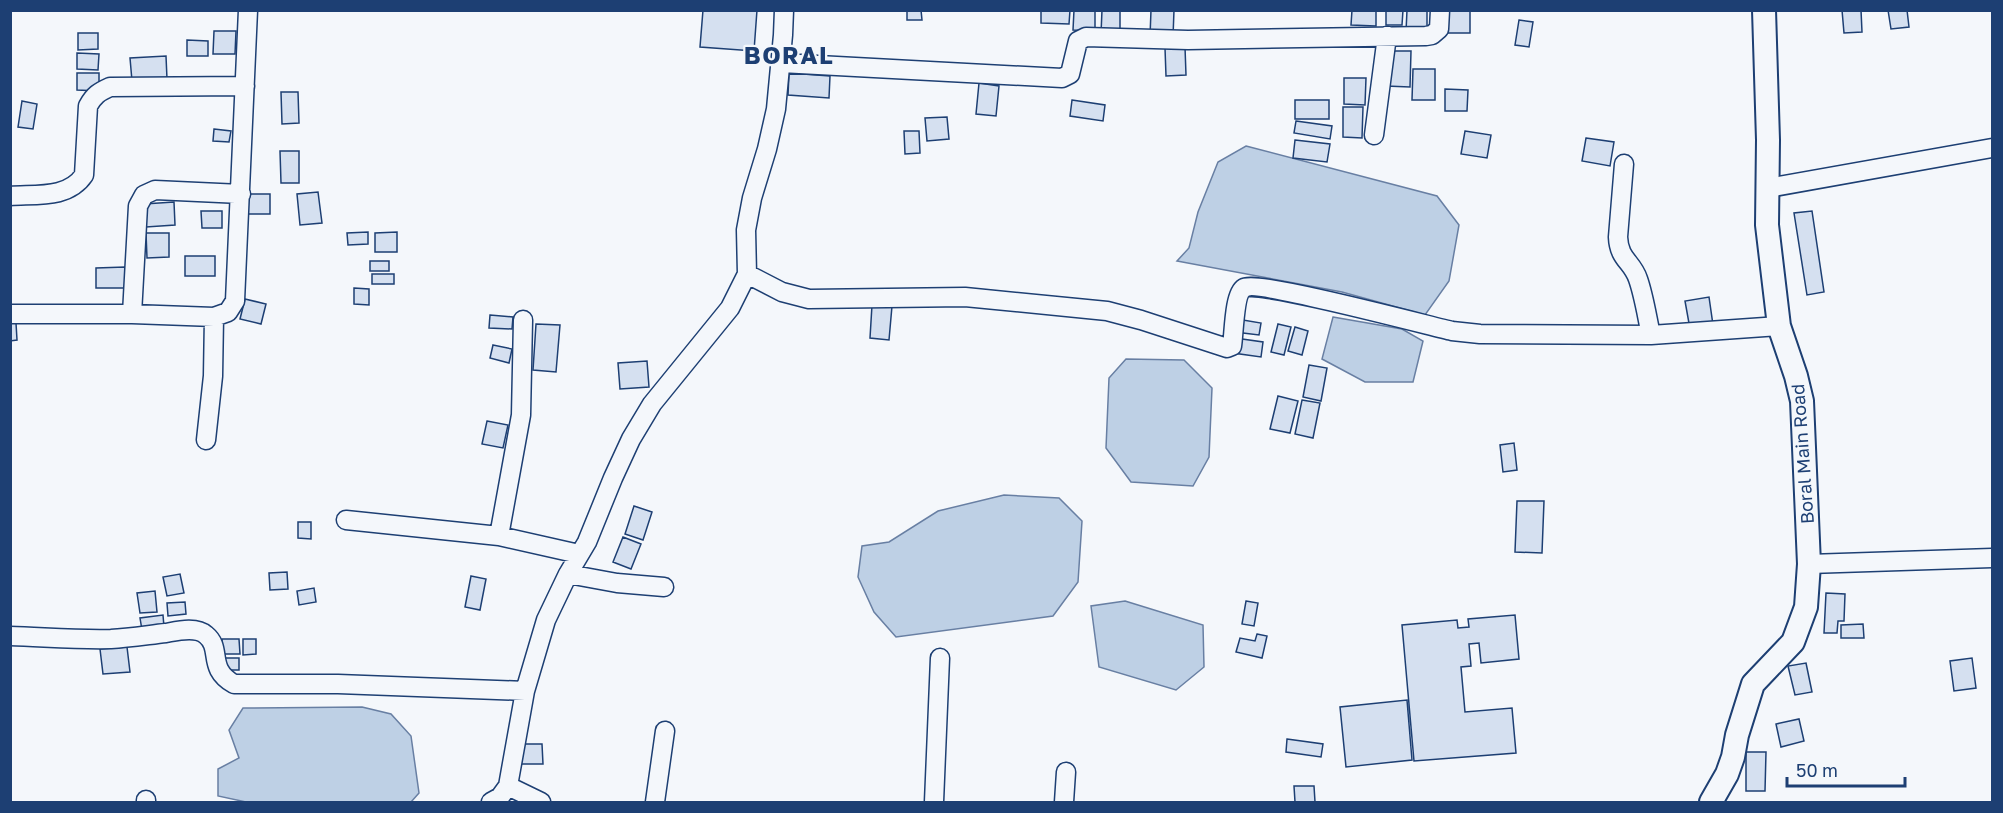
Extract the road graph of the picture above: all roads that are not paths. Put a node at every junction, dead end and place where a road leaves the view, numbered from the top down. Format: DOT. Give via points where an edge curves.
graph roads {
  1 [pos="248,10"];
  2 [pos="784,10"];
  3 [pos="1440,10"];
  4 [pos="1764,10"];
  5 [pos="1387,36"];
  6 [pos="781,63"];
  7 [pos="245,86"];
  8 [pos="1374,135"];
  9 [pos="1992,148"];
  10 [pos="1624,164"];
  11 [pos="1768,188"];
  12 [pos="241,194"];
  13 [pos="10,196"];
  14 [pos="747,274"];
  15 [pos="10,314"];
  16 [pos="132,314"];
  17 [pos="214,317"];
  18 [pos="523,320"];
  19 [pos="1779,326"];
  20 [pos="1651,335"];
  21 [pos="206,440"];
  22 [pos="346,520"];
  23 [pos="499,536"];
  24 [pos="579,554"];
  25 [pos="1992,558"];
  26 [pos="1809,564"];
  27 [pos="568,574"];
  28 [pos="664,587"];
  29 [pos="10,636"];
  30 [pos="940,658"];
  31 [pos="525,691"];
  32 [pos="665,731"];
  33 [pos="1066,772"];
  34 [pos="508,786"];
  35 [pos="491,802"];
  36 [pos="541,802"];
  37 [pos="655,802"];
  38 [pos="934,802"];
  39 [pos="1064,802"];
  40 [pos="1711,802"];
  1 -- 7 [label="street"];
  2 -- 6 [label="street"];
  3 -- 5 [label="street" via="1439,29 1432,35"];
  4 -- 11 [label="main road, Boral Main Road"];
  5 -- 6 [label="street" via="1086,38 1078,41 1071,73 1062,78"];
  5 -- 8 [label="street"];
  6 -- 14 [label="street" via="776,109 746,230"];
  7 -- 12 [label="street"];
  7 -- 13 [label="street" via="110,87 101,91 88,106 84,175 80,182 54,194"];
  9 -- 11 [label="street"];
  10 -- 20 [label="street" via="1619,248 1637,277"];
  11 -- 19 [label="main road, Boral Main Road" via="1767,225"];
  12 -- 16 [label="street" via="155,190 144,195 138,206"];
  12 -- 17 [label="street" via="235,301 228,312"];
  14 -- 20 [label="street" via="782,292 809,298 988,298 1107,311 1227,348 1232,346 1238,298 1248,286 1452,331 1506,336"];
  14 -- 24 [label="street" via="730,308 652,404 631,439"];
  15 -- 16 [label="street"];
  16 -- 17 [label="street"];
  17 -- 21 [label="street"];
  18 -- 23 [label="street" via="521,415"];
  19 -- 20 [label="street"];
  19 -- 26 [label="main road, Boral Main Road" via="1802,401"];
  22 -- 23 [label="street"];
  23 -- 24 [label="street"];
  24 -- 27 [label="street"];
  25 -- 26 [label="street"];
  26 -- 40 [label="main road, Boral Main Road" via="1806,606 1797,633 1753,684 1727,774"];
  27 -- 28 [label="street"];
  27 -- 31 [label="street" via="546,620"];
  29 -- 31 [label="street" via="112,639 199,631 207,635 213,646 218,669 234,684"];
  30 -- 38 [label="street"];
  31 -- 34 [label="street"];
  32 -- 37 [label="street"];
  33 -- 39 [label="street"];
  34 -- 35 [label="street"];
  34 -- 36 [label="street"];
}
